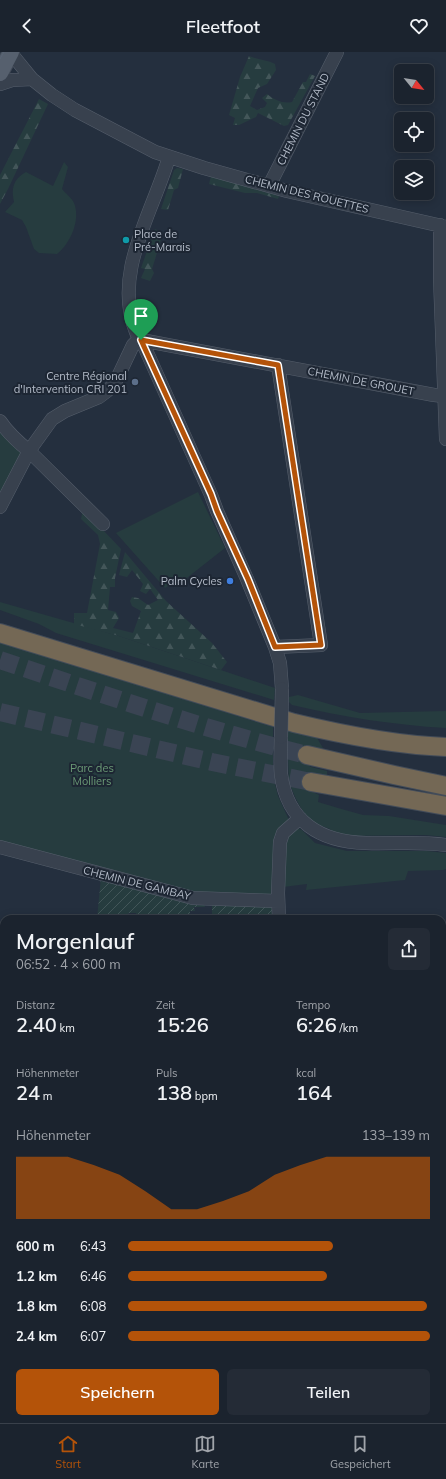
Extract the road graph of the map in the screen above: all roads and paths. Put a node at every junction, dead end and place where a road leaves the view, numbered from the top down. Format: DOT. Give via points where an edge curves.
graph roads {
  1 [pos="10,52"];
  2 [pos="337,52"];
  3 [pos="0,73"];
  4 [pos="32,79"];
  5 [pos="0,84"];
  6 [pos="169,157"];
  7 [pos="269,186"];
  8 [pos="443,226"];
  9 [pos="141,340"];
  10 [pos="278,365"];
  11 [pos="444,396"];
  12 [pos="0,421"];
  13 [pos="446,439"];
  14 [pos="29,451"];
  15 [pos="0,507"];
  16 [pos="103,524"];
  17 [pos="0,624"];
  18 [pos="0,633"];
  19 [pos="275,647"];
  20 [pos="446,737"];
  21 [pos="446,747"];
  22 [pos="307,755"];
  23 [pos="311,782"];
  24 [pos="446,786"];
  25 [pos="446,806"];
  26 [pos="300,818"];
  27 [pos="446,845"];
  28 [pos="0,848"];
  29 [pos="278,901"];
  30 [pos="279,915"];
  1 -- 3 [label="main road"];
  1 -- 4 [label="street, CHEMIN DES ROUETTES"];
  2 -- 7 [label="street, CHEMIN DU STAND"];
  4 -- 5 [label="street" via="12,80"];
  4 -- 6 [label="street, CHEMIN DES ROUETTES" via="74,110 142,146"];
  6 -- 7 [label="street, CHEMIN DES ROUETTES"];
  6 -- 9 [label="street" via="137,246 131,272 131,312 136,333"];
  7 -- 8 [label="street, CHEMIN DES ROUETTES"];
  8 -- 11 [label="street" via="440,278"];
  9 -- 10 [label="street, CHEMIN DE GROUET"];
  9 -- 14 [label="street" via="133,345 114,383 107,391 99,397 58,414"];
  9 -- 19 [label="street" via="211,494"];
  10 -- 11 [label="street, CHEMIN DE GROUET"];
  10 -- 19 [label="street" via="321,645"];
  11 -- 13 [label="street"];
  12 -- 14 [label="street"];
  14 -- 15 [label="street"];
  14 -- 16 [label="street"];
  17 -- 20 [label="highway" via="304,716 352,727"];
  18 -- 21 [label="highway" via="294,723 384,741"];
  19 -- 26 [label="street, bridge" via="280,663 282,689 281,772 284,791"];
  22 -- 24 [label="highway"];
  23 -- 25 [label="highway"];
  26 -- 27 [label="street" via="318,833 344,842"];
  26 -- 29 [label="street" via="281,836"];
  28 -- 29 [label="street, CHEMIN DE GAMBAY" via="193,898"];
  29 -- 30 [label="street"];
}
